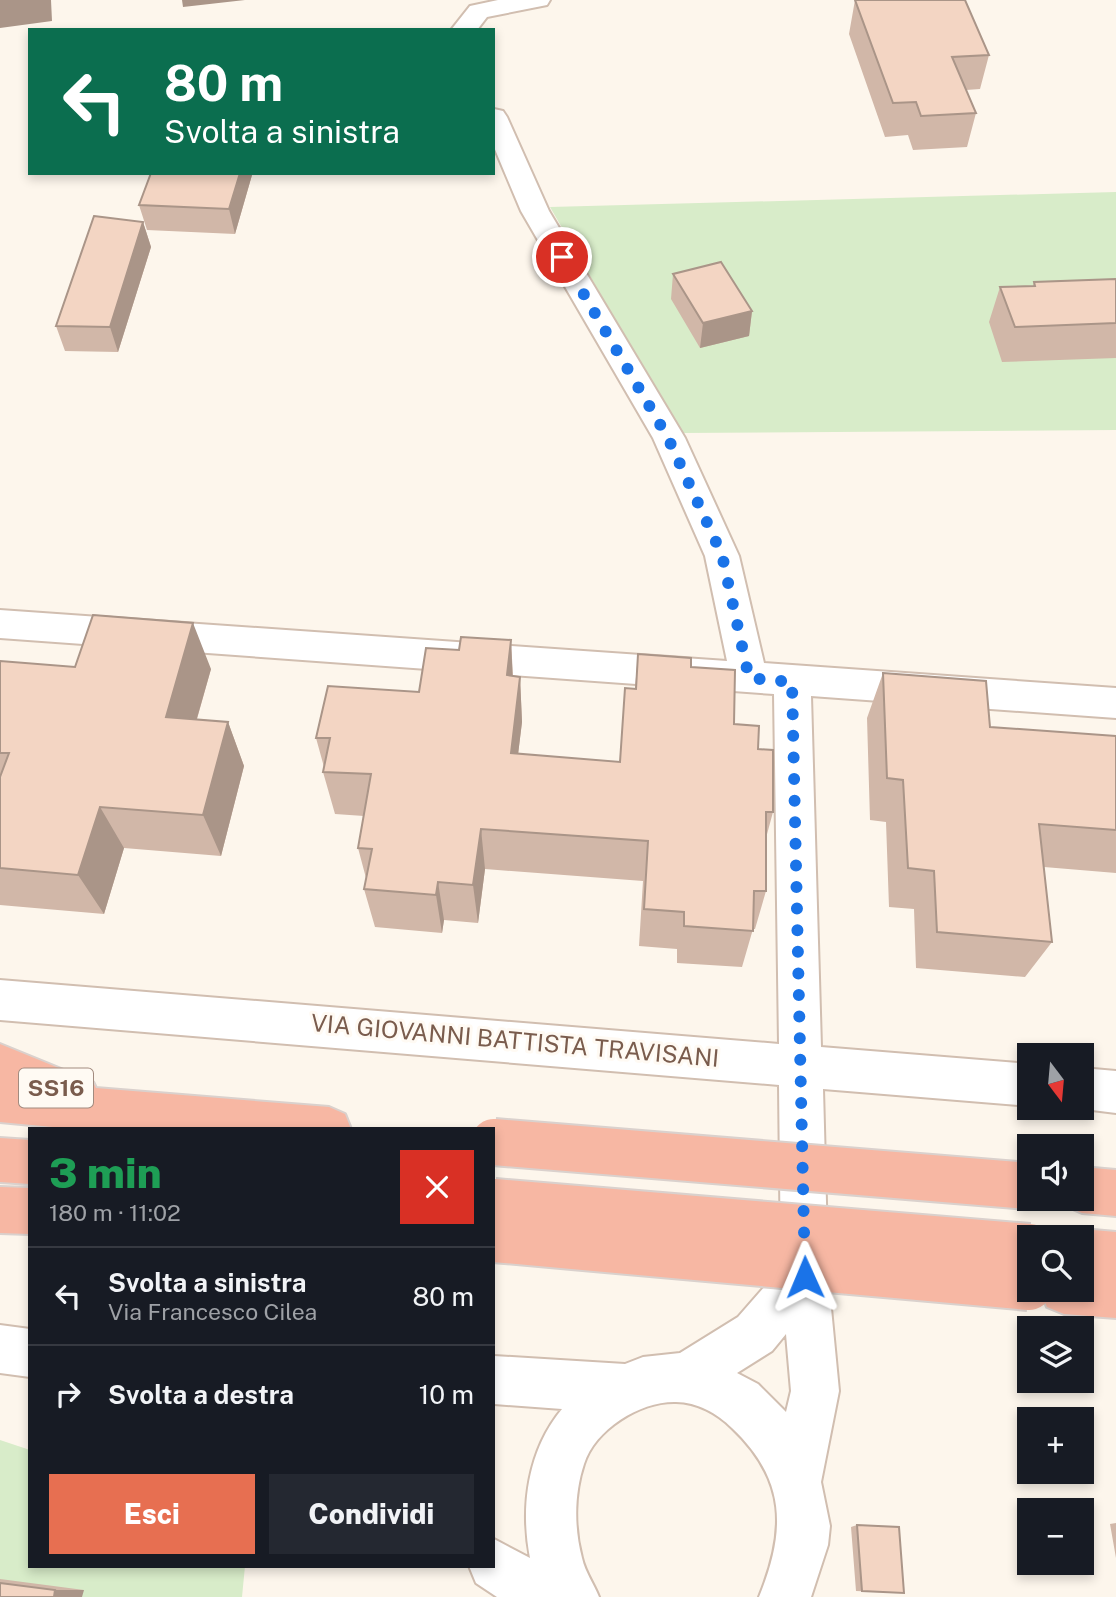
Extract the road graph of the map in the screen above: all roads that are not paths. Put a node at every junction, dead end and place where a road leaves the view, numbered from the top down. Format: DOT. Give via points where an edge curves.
graph roads {
  1 [pos="538,0"];
  2 [pos="465,28"];
  3 [pos="495,119"];
  4 [pos="0,624"];
  5 [pos="749,678"];
  6 [pos="792,682"];
  7 [pos="1116,703"];
  8 [pos="0,1000"];
  9 [pos="802,1064"];
  10 [pos="0,1065"];
  11 [pos="1017,1084"];
  12 [pos="1094,1090"];
  13 [pos="1116,1093"];
  14 [pos="0,1101"];
  15 [pos="112,1111"];
  16 [pos="305,1127"];
  17 [pos="495,1142"];
  18 [pos="0,1160"];
  19 [pos="28,1162"];
  20 [pos="1017,1185"];
  21 [pos="1094,1191"];
  22 [pos="1116,1193"];
  23 [pos="495,1202"];
  24 [pos="0,1210"];
  25 [pos="28,1211"];
  26 [pos="495,1239"];
  27 [pos="1017,1246"];
  28 [pos="1094,1253"];
  29 [pos="1116,1255"];
  30 [pos="805,1277"];
  31 [pos="1017,1286"];
  32 [pos="1094,1292"];
  33 [pos="1116,1294"];
  34 [pos="0,1349"];
  35 [pos="28,1353"];
  36 [pos="685,1378"];
  37 [pos="495,1381"];
  38 [pos="623,1388"];
  39 [pos="797,1480"];
  40 [pos="495,1566"];
  41 [pos="797,1588"];
  42 [pos="545,1597"];
  43 [pos="573,1597"];
  1 -- 2 [label="street" via="479,11"];
  3 -- 5 [label="street" via="535,211 668,438 722,555"];
  4 -- 5 [label="street"];
  5 -- 6 [label="street"];
  6 -- 7 [label="street"];
  6 -- 9 [label="street"];
  8 -- 9 [label="street, VIA GIOVANNI BATTISTA TRAVISANI"];
  9 -- 11 [label="street, VIA GIOVANNI BATTISTA TRAVISANI"];
  9 -- 30 [label="street"];
  10 -- 15 [label="highway, SS16"];
  12 -- 13 [label="street"];
  14 -- 15 [label="highway, SS16"];
  15 -- 16 [label="highway, SS16"];
  17 -- 20 [label="highway, bridge"];
  18 -- 19 [label="highway"];
  21 -- 22 [label="highway"];
  23 -- 27 [label="highway, bridge"];
  24 -- 25 [label="highway"];
  26 -- 31 [label="highway, bridge"];
  28 -- 29 [label="highway"];
  30 -- 36 [label="street" via="755,1334"];
  30 -- 39 [label="street" via="815,1391"];
  32 -- 33 [label="highway"];
  34 -- 35 [label="street"];
  36 -- 38 [label="street" via="654,1378"];
  36 -- 39 [label="street" via="721,1388 754,1410 779,1442"];
  37 -- 38 [label="street"];
  38 -- 43 [label="street" via="589,1413 563,1450 551,1497 553,1546"];
  39 -- 41 [label="street" via="804,1525"];
  40 -- 42 [label="street"];
}
